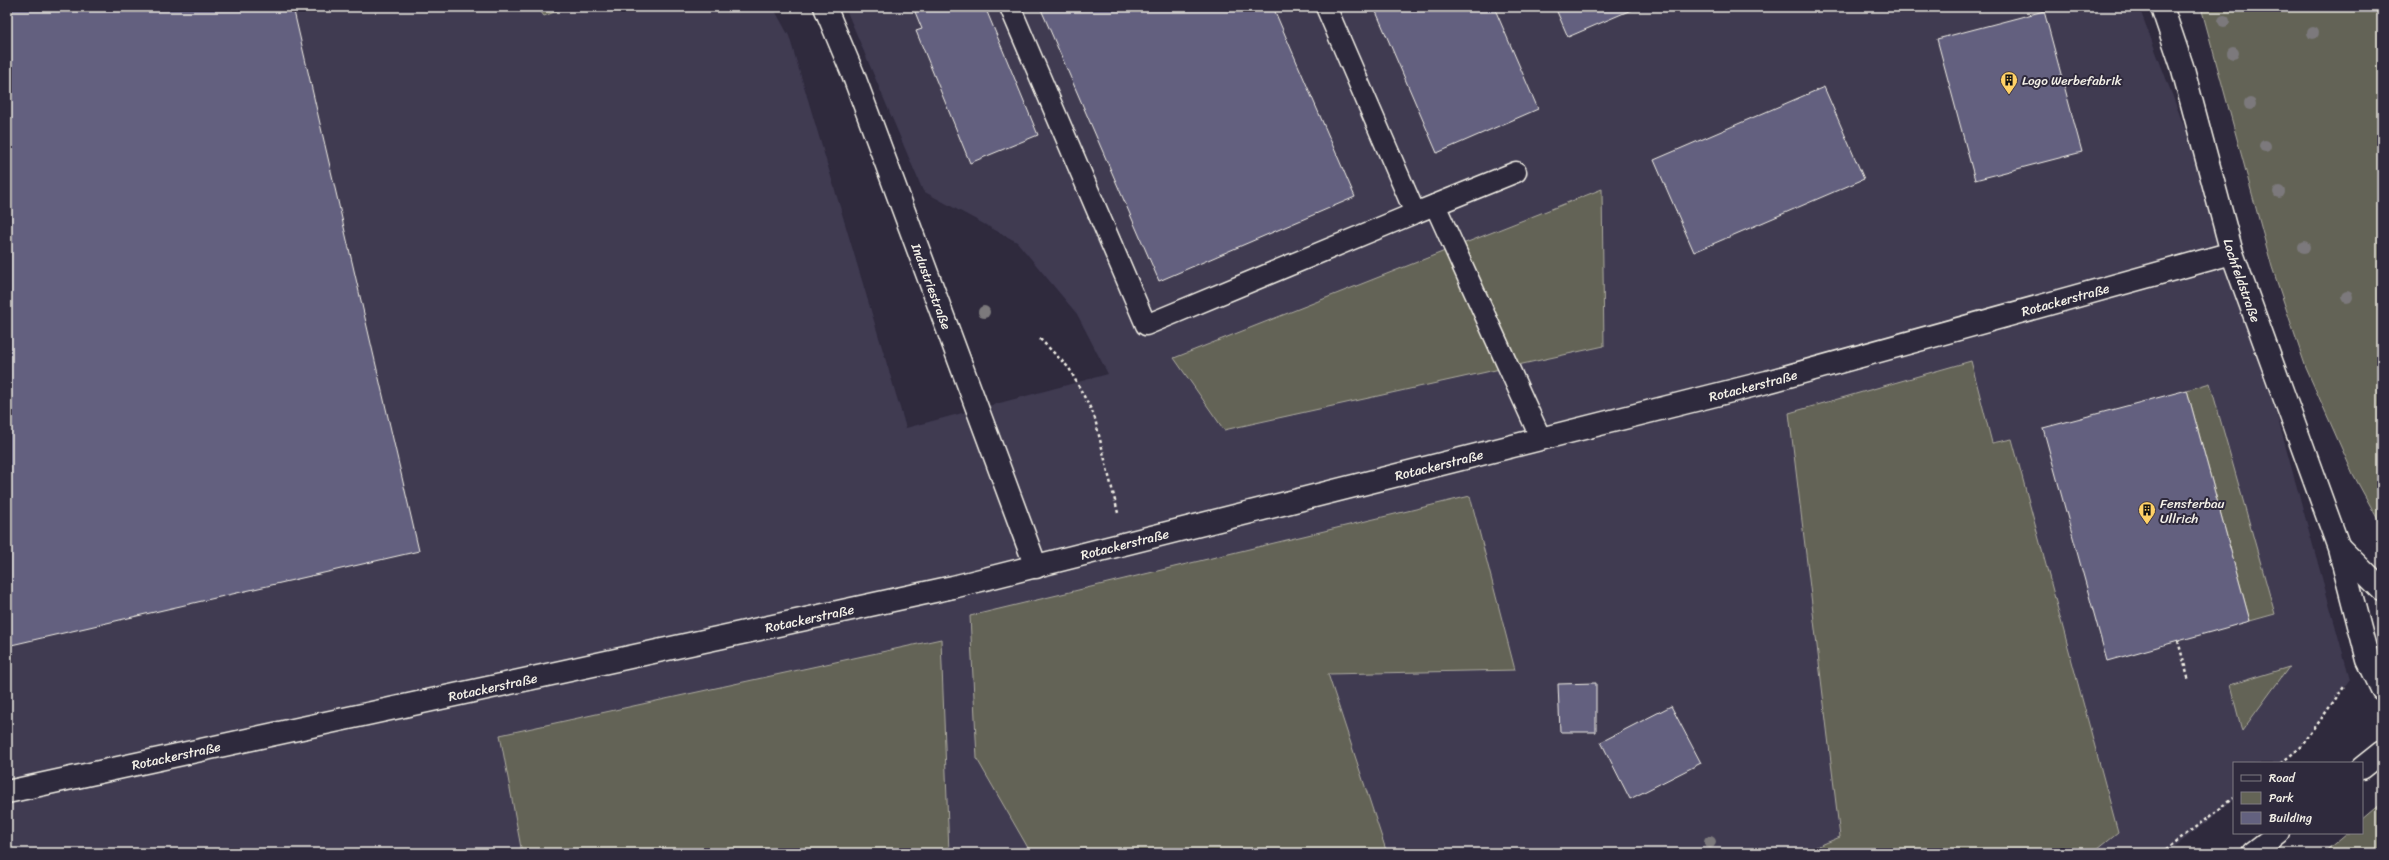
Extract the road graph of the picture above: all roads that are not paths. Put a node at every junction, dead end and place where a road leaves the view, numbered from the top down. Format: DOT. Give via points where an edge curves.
graph roads {
  1 [pos="826,7"];
  2 [pos="1010,7"];
  3 [pos="1326,7"];
  4 [pos="2162,7"];
  5 [pos="1516,172"];
  6 [pos="1435,205"];
  7 [pos="1415,213"];
  8 [pos="2232,253"];
  9 [pos="1541,439"];
  10 [pos="2339,548"];
  11 [pos="1036,567"];
  12 [pos="2382,590"];
  13 [pos="2382,689"];
  14 [pos="2382,752"];
  15 [pos="2363,767"];
  16 [pos="7,792"];
  17 [pos="2278,834"];
  18 [pos="2253,853"];
  1 -- 11 [label="street, Industriestraße"];
  2 -- 7 [label="lane" via="1146,325"];
  3 -- 7 [label="lane"];
  4 -- 8 [label="street, Lochfeldstraße" via="2182,66"];
  5 -- 6 [label="lane"];
  6 -- 7 [label="lane"];
  6 -- 9 [label="lane"];
  8 -- 9 [label="street, Rotackerstraße" via="1767,382"];
  8 -- 10 [label="street, Lochfeldstraße"];
  9 -- 11 [label="street, Rotackerstraße"];
  10 -- 12 [label="street, Lochfeldstraße"];
  10 -- 13 [label="street, Lochfeldstraße" via="2368,660"];
  11 -- 16 [label="street, Rotackerstraße"];
  14 -- 15 [label="street"];
  17 -- 18 [label="street"];
}
